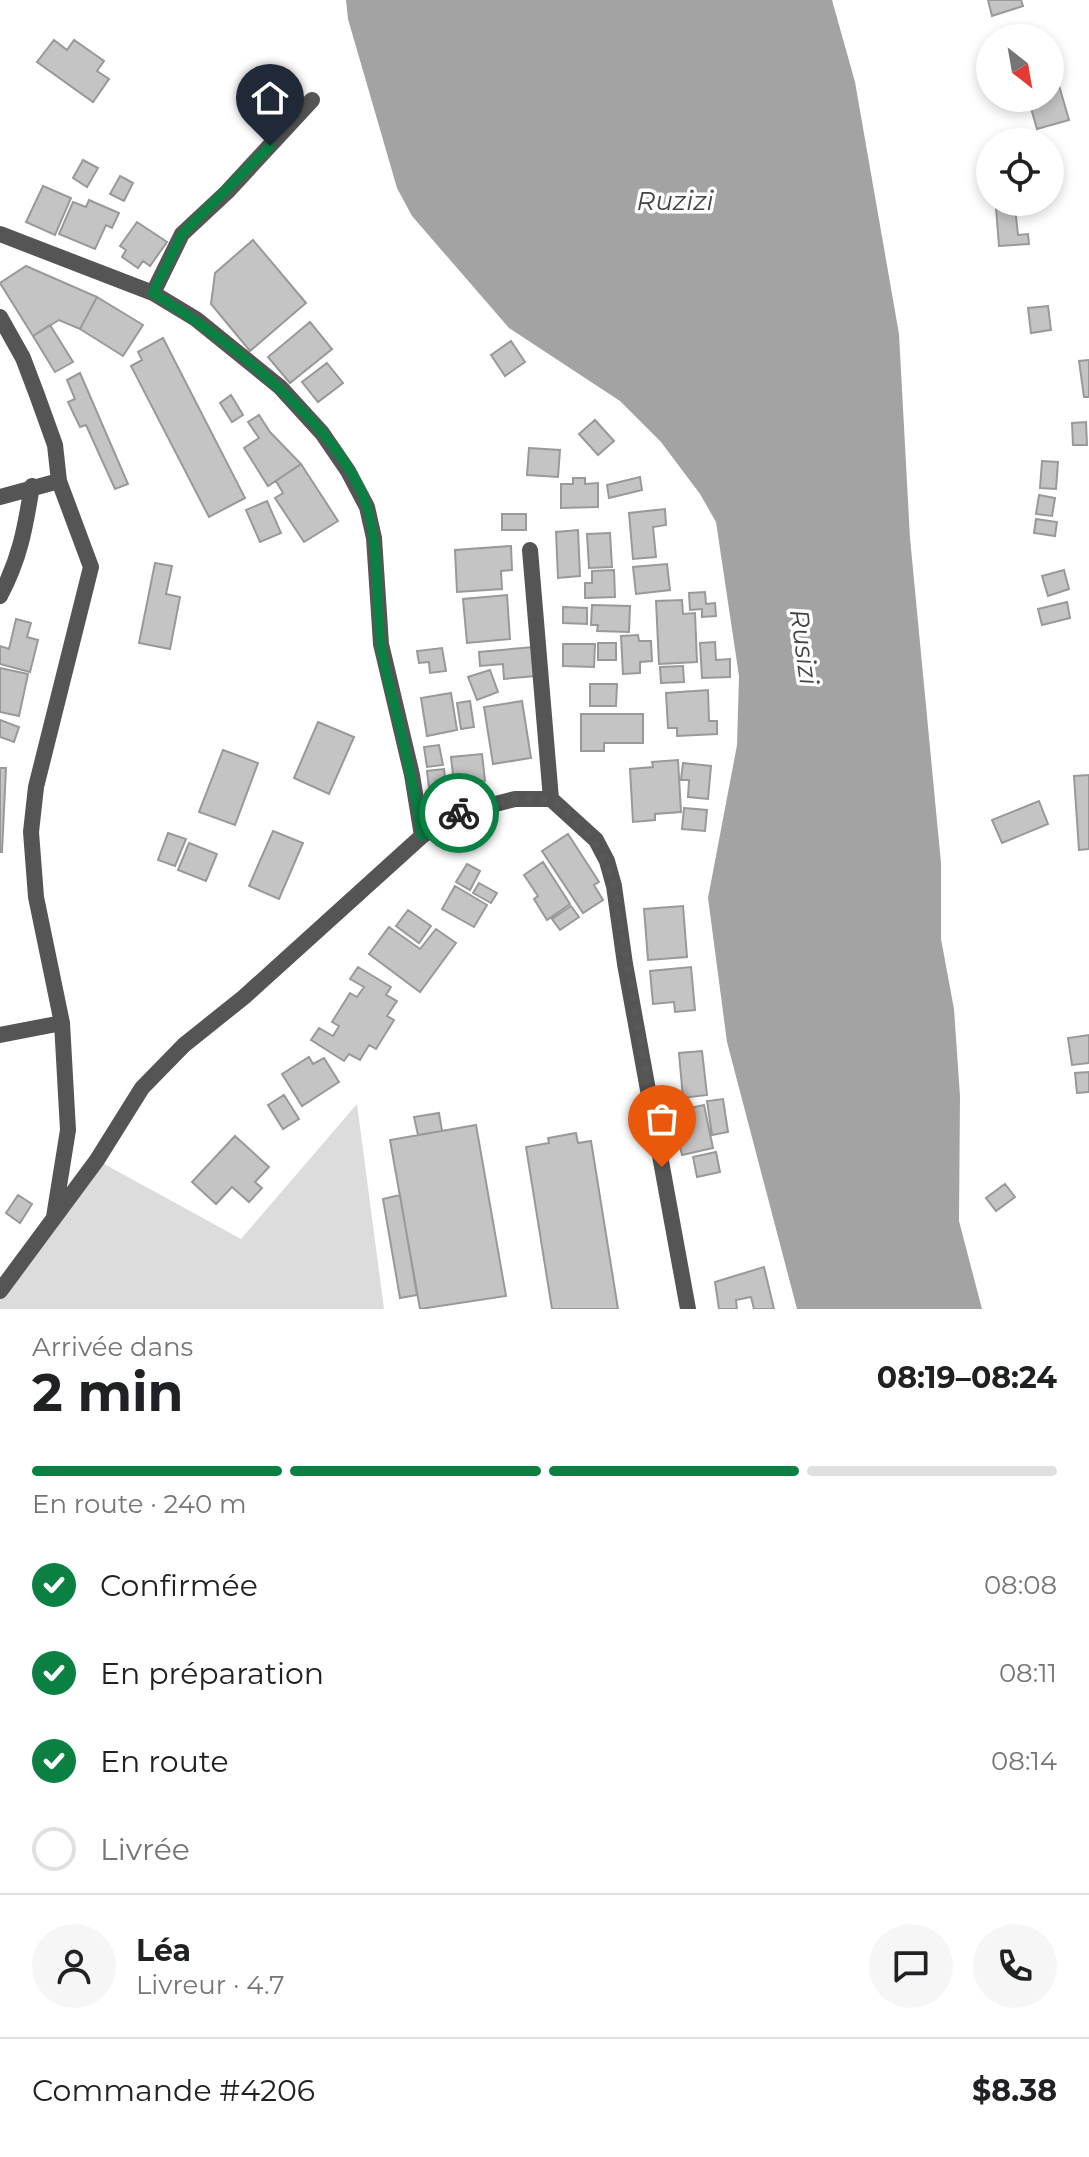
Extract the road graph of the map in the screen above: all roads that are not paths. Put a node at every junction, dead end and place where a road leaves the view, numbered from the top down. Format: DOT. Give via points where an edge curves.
graph roads {
  1 [pos="312,100"];
  2 [pos="0,234"];
  3 [pos="153,293"];
  4 [pos="0,317"];
  5 [pos="59,481"];
  6 [pos="32,486"];
  7 [pos="0,497"];
  8 [pos="530,550"];
  9 [pos="0,596"];
  10 [pos="551,799"];
  11 [pos="422,836"];
  12 [pos="62,1023"];
  13 [pos="0,1035"];
  14 [pos="53,1222"];
  15 [pos="0,1291"];
  16 [pos="688,1309"];
  1 -- 3 [label="street" via="182,234"];
  2 -- 3 [label="street"];
  3 -- 11 [label="street" via="196,319 280,387 322,433 367,507 381,644"];
  4 -- 5 [label="street" via="23,358 51,432"];
  5 -- 6 [label="street"];
  5 -- 12 [label="street" via="91,567 36,787 31,832 36,897"];
  6 -- 7 [label="street"];
  6 -- 9 [label="street" via="23,544"];
  8 -- 10 [label="street"];
  10 -- 11 [label="street" via="515,799 449,816"];
  10 -- 16 [label="street" via="596,840 610,873"];
  11 -- 14 [label="street" via="142,1088"];
  12 -- 13 [label="street"];
  12 -- 14 [label="street" via="68,1130"];
  14 -- 15 [label="street"];
}
